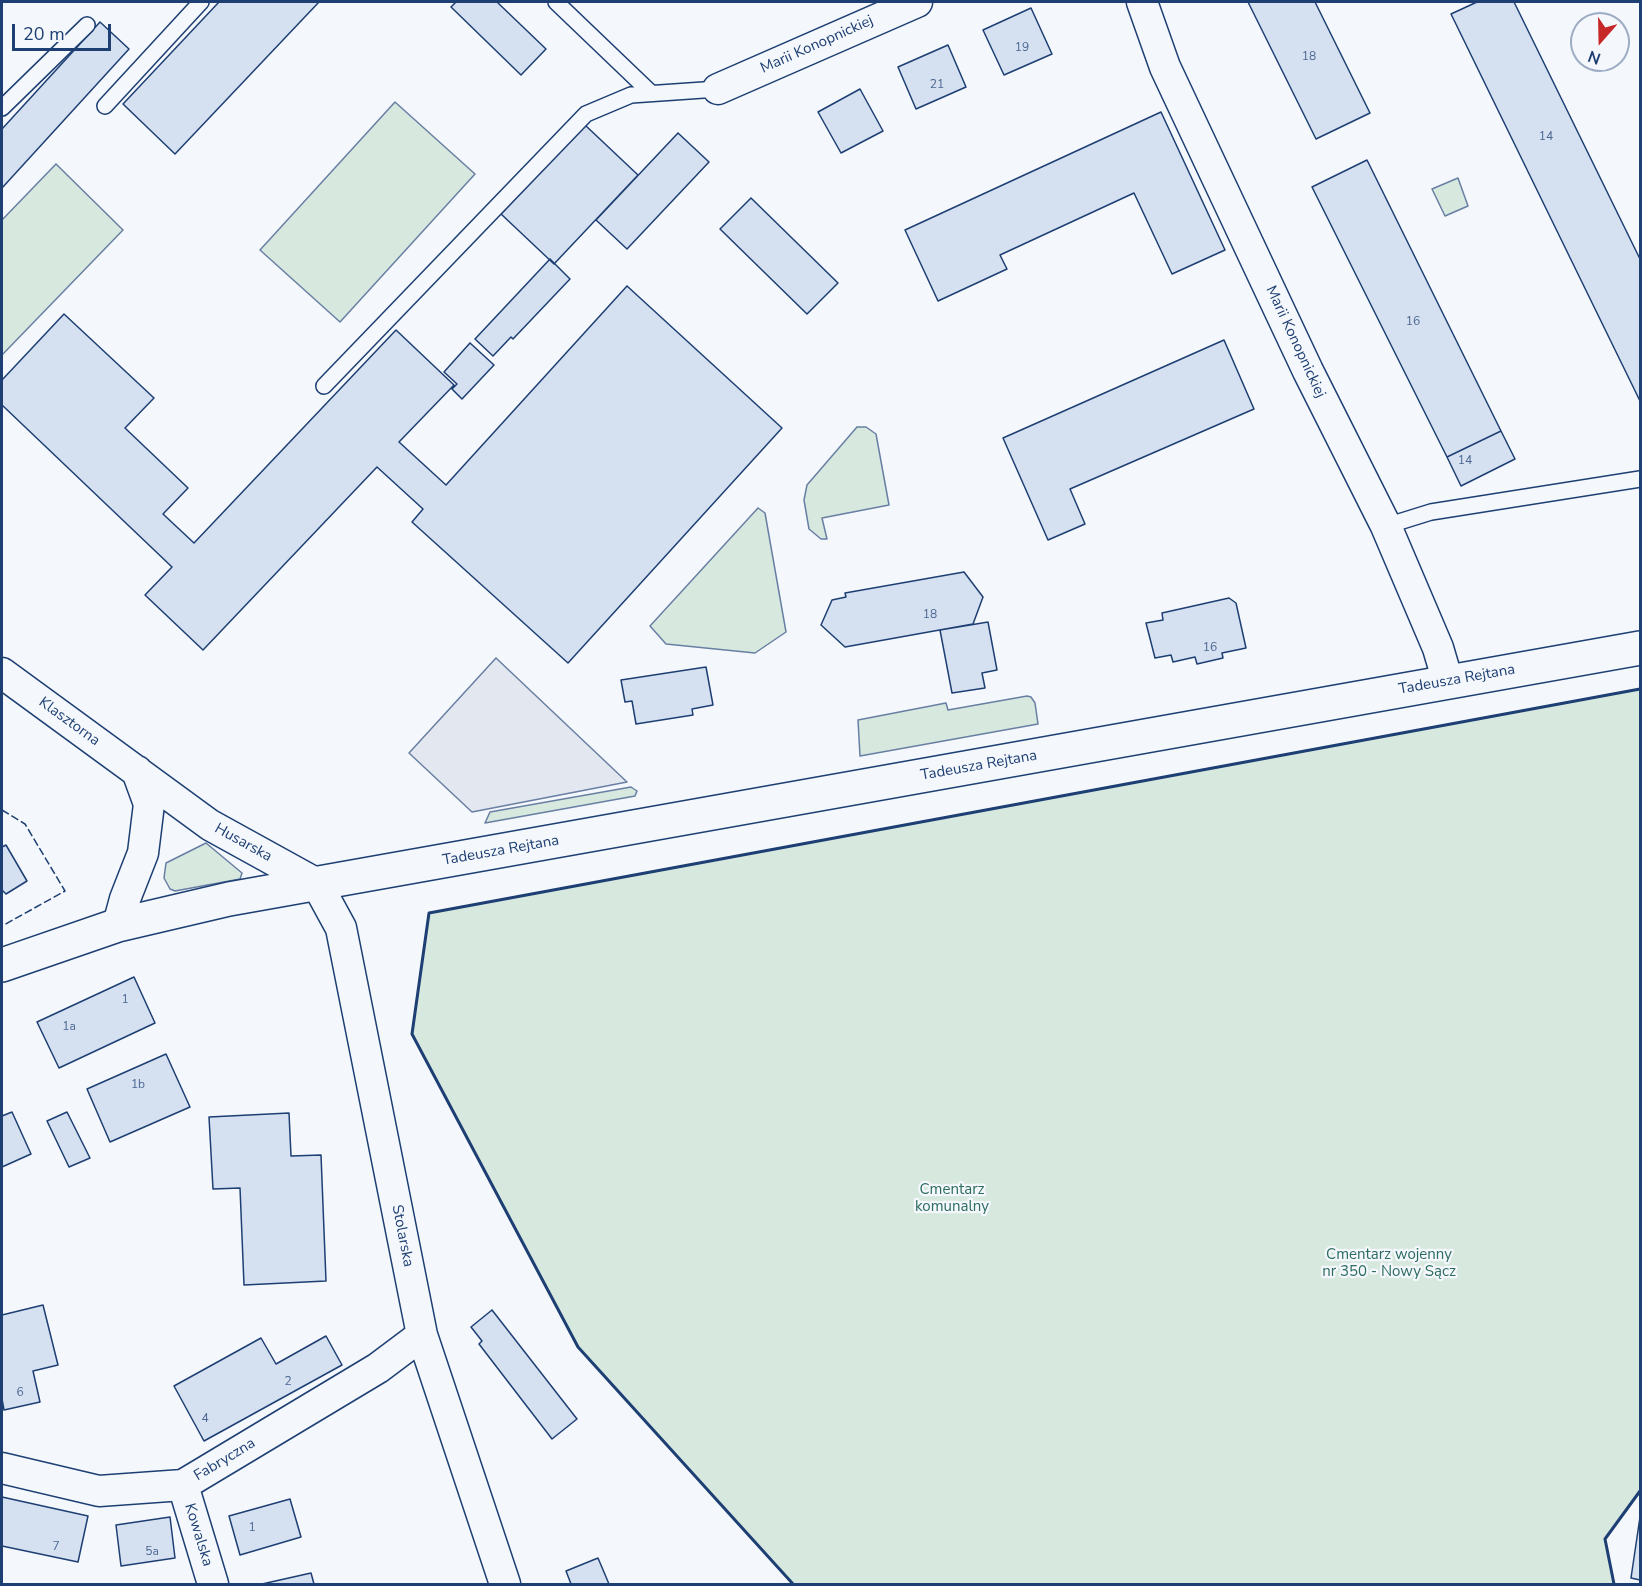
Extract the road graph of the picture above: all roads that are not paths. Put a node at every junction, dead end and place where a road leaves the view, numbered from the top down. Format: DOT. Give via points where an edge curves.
graph roads {
  1 [pos="201,2"];
  2 [pos="556,2"];
  3 [pos="917,2"];
  4 [pos="1142,2"];
  5 [pos="87,25"];
  6 [pos="718,89"];
  7 [pos="651,93"];
  8 [pos="105,106"];
  9 [pos="2,108"];
  10 [pos="324,386"];
  11 [pos="1641,479"];
  12 [pos="1386,526"];
  13 [pos="1641,648"];
  14 [pos="2,673"];
  15 [pos="1449,682"];
  16 [pos="137,771"];
  17 [pos="317,884"];
  18 [pos="118,925"];
  19 [pos="2,965"];
  20 [pos="422,1335"];
  21 [pos="2,1468"];
  22 [pos="183,1485"];
  23 [pos="213,1584"];
  24 [pos="505,1584"];
  1 -- 8 [label="lane"];
  2 -- 7 [label="lane"];
  3 -- 6 [label="street, Marii Konopnickiej"];
  4 -- 12 [label="street, Marii Konopnickiej" via="1165,67 1308,371"];
  5 -- 9 [label="lane"];
  6 -- 7 [label="lane"];
  7 -- 10 [label="lane" via="631,95 586,114"];
  11 -- 12 [label="lane" via="1431,512"];
  12 -- 15 [label="street, Marii Konopnickiej"];
  13 -- 15 [label="street, Tadeusza Rejtana"];
  14 -- 16 [label="street, Klasztorna"];
  15 -- 17 [label="street, Tadeusza Rejtana"];
  16 -- 17 [label="street, Husarska" via="210,825"];
  16 -- 18 [label="street" via="149,804 143,853"];
  17 -- 18 [label="street"];
  17 -- 20 [label="street, Stolarska" via="340,928"];
  18 -- 19 [label="street"];
  20 -- 22 [label="street, Fabryczna" via="378,1368"];
  20 -- 24 [label="street, Stolarska"];
  21 -- 22 [label="street, Fabryczna" via="99,1491"];
  22 -- 23 [label="street, Kowalska"];
}
